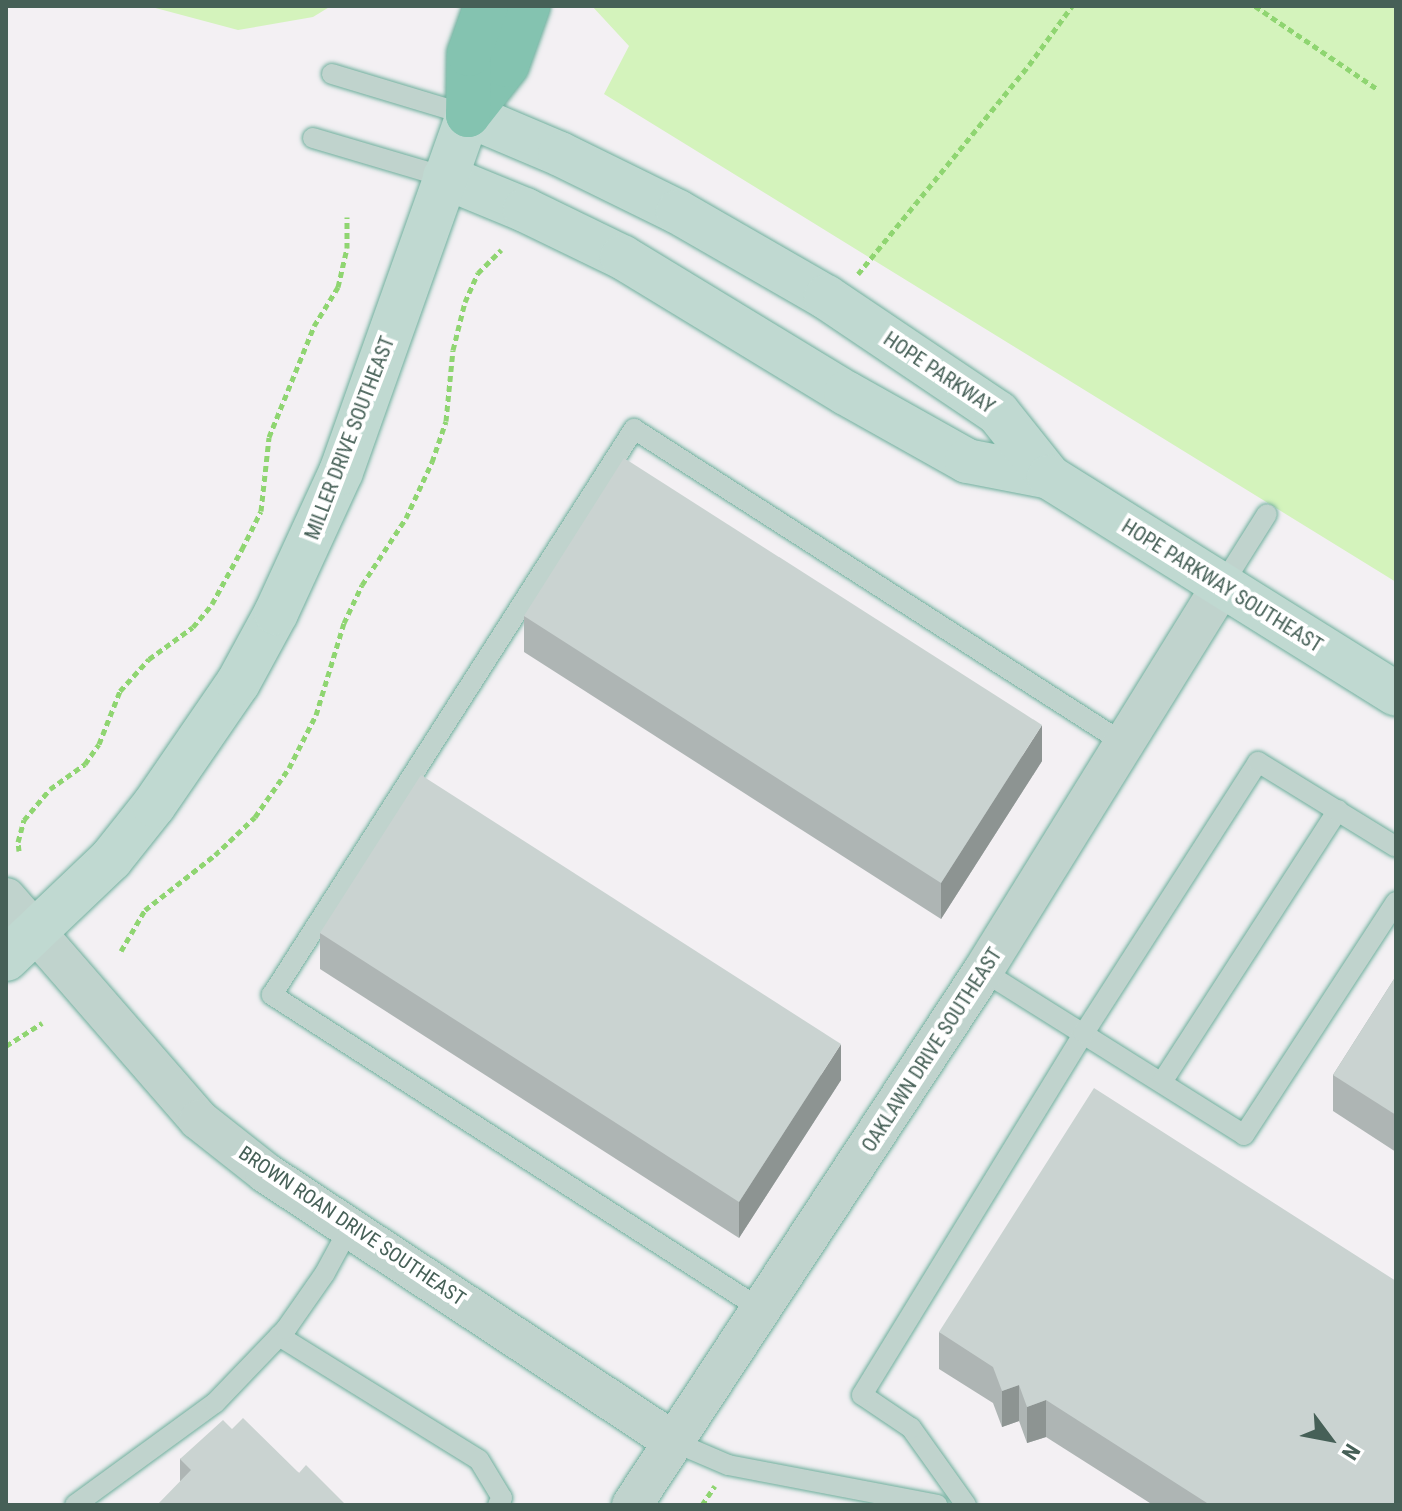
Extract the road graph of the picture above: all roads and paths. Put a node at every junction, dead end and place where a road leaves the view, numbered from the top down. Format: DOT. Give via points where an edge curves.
graph roads {
  1 [pos="486,6"];
  2 [pos="528,6"];
  3 [pos="1072,6"];
  4 [pos="1255,6"];
  5 [pos="332,74"];
  6 [pos="1377,89"];
  7 [pos="468,115"];
  8 [pos="313,138"];
  9 [pos="445,177"];
  10 [pos="347,217"];
  11 [pos="501,250"];
  12 [pos="834,302"];
  13 [pos="1049,477"];
  14 [pos="1267,514"];
  15 [pos="1221,587"];
  16 [pos="1396,694"];
  17 [pos="1125,744"];
  18 [pos="1338,810"];
  19 [pos="1396,847"];
  20 [pos="19,851"];
  21 [pos="6,898"];
  22 [pos="1396,902"];
  23 [pos="21,946"];
  24 [pos="121,951"];
  25 [pos="983,971"];
  26 [pos="42,1023"];
  27 [pos="1084,1033"];
  28 [pos="6,1046"];
  29 [pos="1162,1082"];
  30 [pos="350,1227"];
  31 [pos="762,1310"];
  32 [pos="279,1336"];
  33 [pos="672,1441"];
  34 [pos="75,1505"];
  35 [pos="498,1505"];
  36 [pos="632,1505"];
  37 [pos="937,1505"];
  38 [pos="966,1505"];
  1 -- 7 [label="highway" via="469,54"];
  2 -- 7 [label="highway" via="507,65"];
  3 -- 12 [label="path"];
  4 -- 6 [label="path"];
  5 -- 7 [label="lane, HOPE PARKWAY"];
  7 -- 9 [label="street, MILLER DRIVE SOUTHEAST"];
  7 -- 12 [label="street, HOPE PARKWAY" via="678,212"];
  8 -- 9 [label="lane"];
  9 -- 13 [label="street" via="622,257 967,461"];
  9 -- 23 [label="street, MILLER DRIVE SOUTHEAST" via="341,472 238,683 111,859"];
  10 -- 20 [label="path" via="338,287 314,326 269,437 261,511 242,549 193,627 149,659 120,691 85,764 50,789 24,820"];
  11 -- 24 [label="path" via="478,273 465,302 453,350 446,421 432,462 406,518 344,623 316,715 289,768 255,817 145,910"];
  12 -- 13 [label="street, HOPE PARKWAY" via="998,413"];
  13 -- 15 [label="street, HOPE PARKWAY SOUTHEAST"];
  14 -- 15 [label="lane"];
  15 -- 16 [label="street, HOPE PARKWAY SOUTHEAST"];
  15 -- 17 [label="street, OAKLAWN DRIVE SOUTHEAST"];
  17 -- 25 [label="street, OAKLAWN DRIVE SOUTHEAST"];
  17 -- 31 [label="lane" via="634,429 272,995"];
  18 -- 19 [label="lane"];
  18 -- 27 [label="lane" via="1258,762"];
  18 -- 29 [label="lane"];
  21 -- 23 [label="street, BROWN ROAN DRIVE SOUTHEAST"];
  22 -- 29 [label="lane" via="1244,1135"];
  23 -- 30 [label="street, BROWN ROAN DRIVE SOUTHEAST" via="199,1120 266,1173"];
  25 -- 27 [label="lane"];
  25 -- 31 [label="street, OAKLAWN DRIVE SOUTHEAST"];
  26 -- 28 [label="path"];
  27 -- 29 [label="lane"];
  27 -- 38 [label="lane" via="862,1395 911,1428"];
  30 -- 32 [label="lane" via="325,1273"];
  30 -- 33 [label="street, BROWN ROAN DRIVE SOUTHEAST"];
  31 -- 33 [label="street, OAKLAWN DRIVE SOUTHEAST"];
  32 -- 34 [label="lane" via="215,1403"];
  32 -- 35 [label="lane" via="479,1460 502,1498"];
  33 -- 36 [label="street, OAKLAWN DRIVE SOUTHEAST"];
  33 -- 37 [label="lane" via="728,1465"];
}
